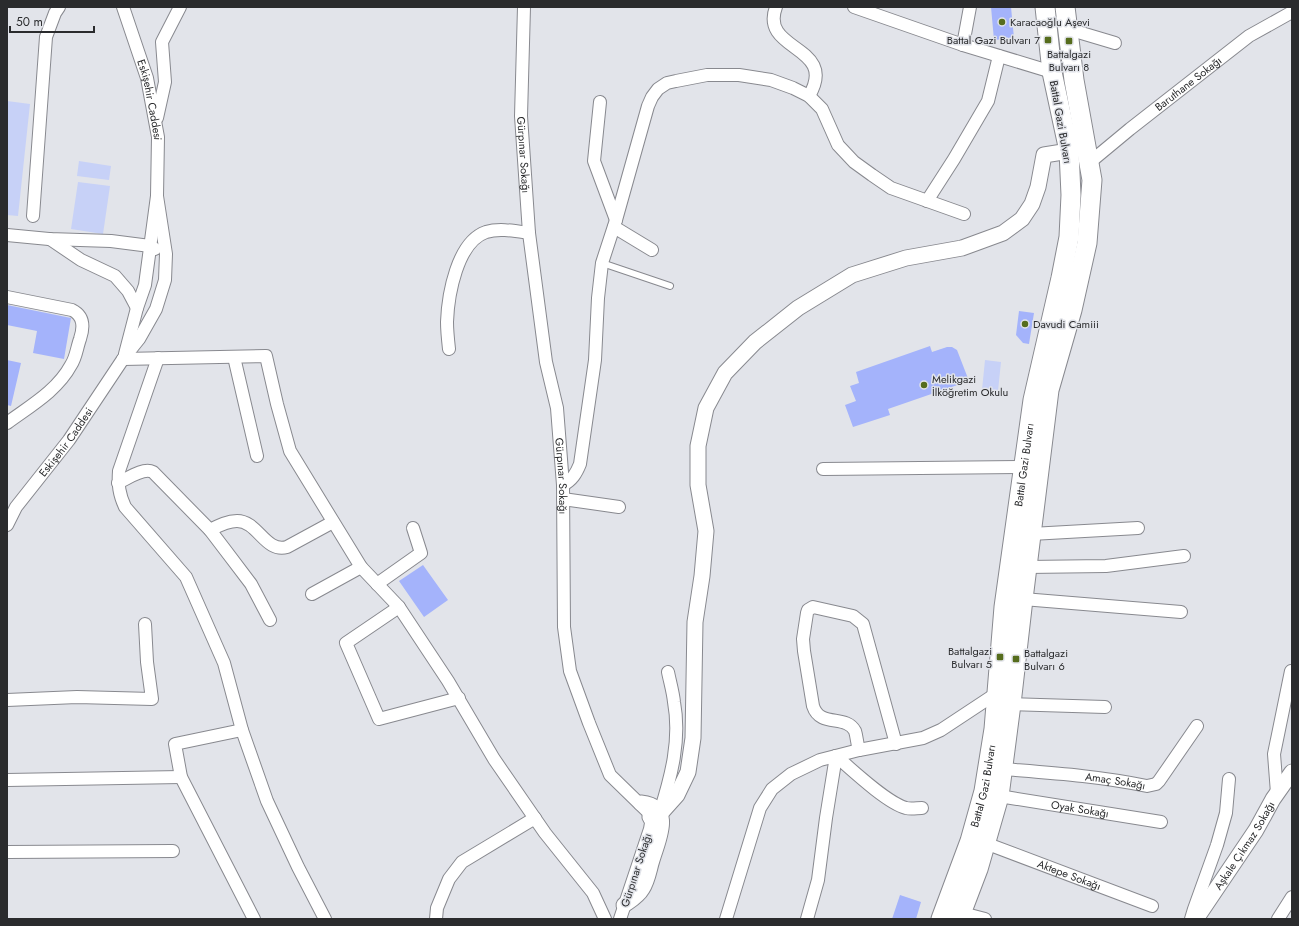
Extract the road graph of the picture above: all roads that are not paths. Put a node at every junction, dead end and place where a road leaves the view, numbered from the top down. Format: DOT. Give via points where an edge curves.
graph roads {
  1 [pos="59,7"];
  2 [pos="124,7"];
  3 [pos="180,7"];
  4 [pos="524,7"];
  5 [pos="776,7"];
  6 [pos="854,7"];
  7 [pos="970,7"];
  8 [pos="1044,7"];
  9 [pos="1065,7"];
  10 [pos="1292,7"];
  11 [pos="1292,12"];
  12 [pos="1281,18"];
  13 [pos="1068,29"];
  14 [pos="1114,43"];
  15 [pos="964,45"];
  16 [pos="999,56"];
  17 [pos="1052,72"];
  18 [pos="809,96"];
  19 [pos="600,102"];
  20 [pos="156,125"];
  21 [pos="1069,151"];
  22 [pos="1089,163"];
  23 [pos="157,196"];
  24 [pos="927,201"];
  25 [pos="964,214"];
  26 [pos="33,216"];
  27 [pos="615,224"];
  28 [pos="529,233"];
  29 [pos="7,235"];
  30 [pos="49,239"];
  31 [pos="150,246"];
  32 [pos="652,250"];
  33 [pos="166,254"];
  34 [pos="602,263"];
  35 [pos="670,286"];
  36 [pos="7,297"];
  37 [pos="137,308"];
  38 [pos="449,349"];
  39 [pos="234,357"];
  40 [pos="158,358"];
  41 [pos="123,359"];
  42 [pos="7,423"];
  43 [pos="257,456"];
  44 [pos="1023,467"];
  45 [pos="823,469"];
  46 [pos="118,483"];
  47 [pos="563,485"];
  48 [pos="563,499"];
  49 [pos="619,506"];
  50 [pos="333,522"];
  51 [pos="7,525"];
  52 [pos="413,528"];
  53 [pos="1138,528"];
  54 [pos="210,530"];
  55 [pos="1031,534"];
  56 [pos="1184,556"];
  57 [pos="361,567"];
  58 [pos="1027,567"];
  59 [pos="377,584"];
  60 [pos="312,594"];
  61 [pos="1022,599"];
  62 [pos="399,607"];
  63 [pos="1181,612"];
  64 [pos="270,620"];
  65 [pos="145,624"];
  66 [pos="1291,671"];
  67 [pos="668,672"];
  68 [pos="459,698"];
  69 [pos="1004,698"];
  70 [pos="7,700"];
  71 [pos="1105,708"];
  72 [pos="1197,726"];
  73 [pos="242,730"];
  74 [pos="896,744"];
  75 [pos="858,750"];
  76 [pos="836,756"];
  77 [pos="1003,769"];
  78 [pos="1292,772"];
  79 [pos="181,777"];
  80 [pos="1229,779"];
  81 [pos="7,780"];
  82 [pos="1277,793"];
  83 [pos="999,796"];
  84 [pos="640,803"];
  85 [pos="922,808"];
  86 [pos="655,816"];
  87 [pos="535,818"];
  88 [pos="1161,822"];
  89 [pos="986,843"];
  90 [pos="173,851"];
  91 [pos="7,852"];
  92 [pos="1292,897"];
  93 [pos="1152,906"];
  94 [pos="622,912"];
  95 [pos="960,916"];
  96 [pos="254,919"];
  97 [pos="325,919"];
  98 [pos="436,919"];
  99 [pos="605,919"];
  100 [pos="726,919"];
  101 [pos="807,919"];
  102 [pos="941,919"];
  103 [pos="985,919"];
  104 [pos="1191,919"];
  105 [pos="1196,919"];
  106 [pos="1278,919"];
  1 -- 26 [label="street" via="46,37"];
  2 -- 20 [label="street, Eskişehir Caddesi" via="147,78"];
  3 -- 20 [label="street" via="162,42 165,82"];
  4 -- 28 [label="street, Gürpınar Sokağı" via="521,116"];
  5 -- 18 [label="street" via="774,22 779,35 807,56 815,71 813,89"];
  6 -- 15 [label="street"];
  7 -- 15 [label="street"];
  8 -- 17 [label="main road, Battal Gazi Bulvarı"];
  9 -- 13 [label="main road, Battal Gazi Bulvarı"];
  10 -- 12 [label="street"];
  11 -- 12 [label="street, Baruthane Sokağı"];
  12 -- 22 [label="street, Baruthane Sokağı" via="1249,36"];
  13 -- 14 [label="street"];
  13 -- 22 [label="main road, Battal Gazi Bulvarı"];
  15 -- 16 [label="street"];
  16 -- 17 [label="street"];
  16 -- 24 [label="street" via="988,101"];
  17 -- 21 [label="main road, Battal Gazi Bulvarı"];
  18 -- 24 [label="street" via="822,109 838,145 854,162 891,188"];
  18 -- 27 [label="street" via="770,80 739,75 707,75 666,83 658,89 648,106"];
  19 -- 27 [label="street" via="594,161"];
  20 -- 23 [label="street, Eskişehir Caddesi"];
  21 -- 44 [label="main road, Battal Gazi Bulvarı" via="1069,237 1033,400"];
  21 -- 86 [label="street" via="1044,155 1032,204 1022,219 1003,233 962,248 906,258 852,275 798,308 755,342 725,373 706,408 698,446 698,485 706,531 695,622 693,738 688,772 677,795"];
  22 -- 55 [label="main road, Battal Gazi Bulvarı" via="1092,180 1087,242 1072,310 1049,390"];
  23 -- 31 [label="street, Eskişehir Caddesi"];
  23 -- 33 [label="street, Eskişehir Caddesi"];
  24 -- 25 [label="street"];
  27 -- 32 [label="street"];
  27 -- 34 [label="street"];
  28 -- 38 [label="street" via="507,230 486,232 470,243 458,266 450,295 447,322"];
  28 -- 47 [label="street, Gürpınar Sokağı" via="546,362 556,408"];
  29 -- 30 [label="street"];
  30 -- 31 [label="street" via="111,241"];
  30 -- 37 [label="street" via="81,260 115,276 128,290"];
  31 -- 33 [label="street"];
  31 -- 37 [label="street, Eskişehir Caddesi" via="145,285"];
  33 -- 41 [label="street, Eskişehir Caddesi" via="165,280 156,309 139,339"];
  34 -- 35 [label="lane"];
  34 -- 47 [label="street" via="595,360 580,464 574,477"];
  36 -- 42 [label="street" via="72,310 79,314 83,328 72,364 65,374 48,393"];
  37 -- 41 [label="street, Eskişehir Caddesi"];
  39 -- 40 [label="street"];
  39 -- 43 [label="street"];
  39 -- 50 [label="street" via="266,356 290,451"];
  40 -- 41 [label="street"];
  40 -- 46 [label="street" via="119,471"];
  41 -- 51 [label="street, Eskişehir Caddesi" via="69,440 16,507"];
  44 -- 45 [label="street"];
  44 -- 69 [label="main road, Battal Gazi Bulvarı" via="1004,607"];
  46 -- 54 [label="street" via="144,470 150,470"];
  46 -- 73 [label="street" via="125,507 186,577 224,662"];
  47 -- 48 [label="street, Gürpınar Sokağı"];
  48 -- 49 [label="street"];
  48 -- 84 [label="street, Gürpınar Sokağı" via="564,627 570,671 610,775"];
  50 -- 54 [label="street" via="282,548 272,545 244,522 223,524"];
  50 -- 57 [label="street"];
  52 -- 59 [label="street" via="421,553"];
  53 -- 55 [label="street"];
  54 -- 64 [label="street" via="251,584"];
  55 -- 58 [label="main road, Battal Gazi Bulvarı"];
  56 -- 58 [label="street" via="1106,566"];
  57 -- 59 [label="street"];
  57 -- 60 [label="street"];
  58 -- 61 [label="main road, Battal Gazi Bulvarı"];
  59 -- 62 [label="street"];
  61 -- 63 [label="street"];
  61 -- 69 [label="main road, Battal Gazi Bulvarı"];
  62 -- 68 [label="street"];
  62 -- 68 [label="street" via="346,643 379,719"];
  65 -- 70 [label="street" via="152,699 77,697"];
  66 -- 82 [label="street" via="1274,754"];
  67 -- 86 [label="street" via="675,704 676,742 670,778"];
  68 -- 87 [label="street" via="494,759"];
  69 -- 71 [label="street"];
  69 -- 74 [label="street" via="923,738"];
  69 -- 77 [label="main road, Battal Gazi Bulvarı"];
  69 -- 102 [label="main road, Battal Gazi Bulvarı" via="994,730 984,791 970,841"];
  72 -- 77 [label="street, Amaç Sokağı" via="1159,781 1151,786 1114,779"];
  73 -- 79 [label="street" via="175,744"];
  73 -- 97 [label="street" via="267,801"];
  74 -- 75 [label="street"];
  74 -- 75 [label="street" via="863,624 854,616 814,607 808,610 803,639 815,710 823,718 843,722 852,728"];
  75 -- 76 [label="street"];
  76 -- 85 [label="street" via="892,802 906,808"];
  76 -- 100 [label="street" via="820,760 791,774 772,789 760,808"];
  76 -- 101 [label="street" via="818,880"];
  77 -- 83 [label="main road, Battal Gazi Bulvarı"];
  78 -- 82 [label="street, Aşkale Çıkmaz Sokağı"];
  79 -- 81 [label="street"];
  79 -- 96 [label="street"];
  80 -- 104 [label="street" via="1226,813"];
  82 -- 105 [label="street, Aşkale Çıkmaz Sokağı" via="1256,830"];
  83 -- 88 [label="street, Oyak Sokağı"];
  83 -- 89 [label="main road, Battal Gazi Bulvarı"];
  84 -- 86 [label="street" via="652,806"];
  86 -- 94 [label="street" via="662,824 647,878 642,889"];
  87 -- 98 [label="street" via="462,862 449,879 437,908"];
  87 -- 99 [label="street" via="593,893"];
  89 -- 93 [label="street, Aktepe Sokağı"];
  89 -- 95 [label="main road, Battal Gazi Bulvarı"];
  90 -- 91 [label="street"];
  92 -- 106 [label="street"];
  95 -- 103 [label="street"];
}
